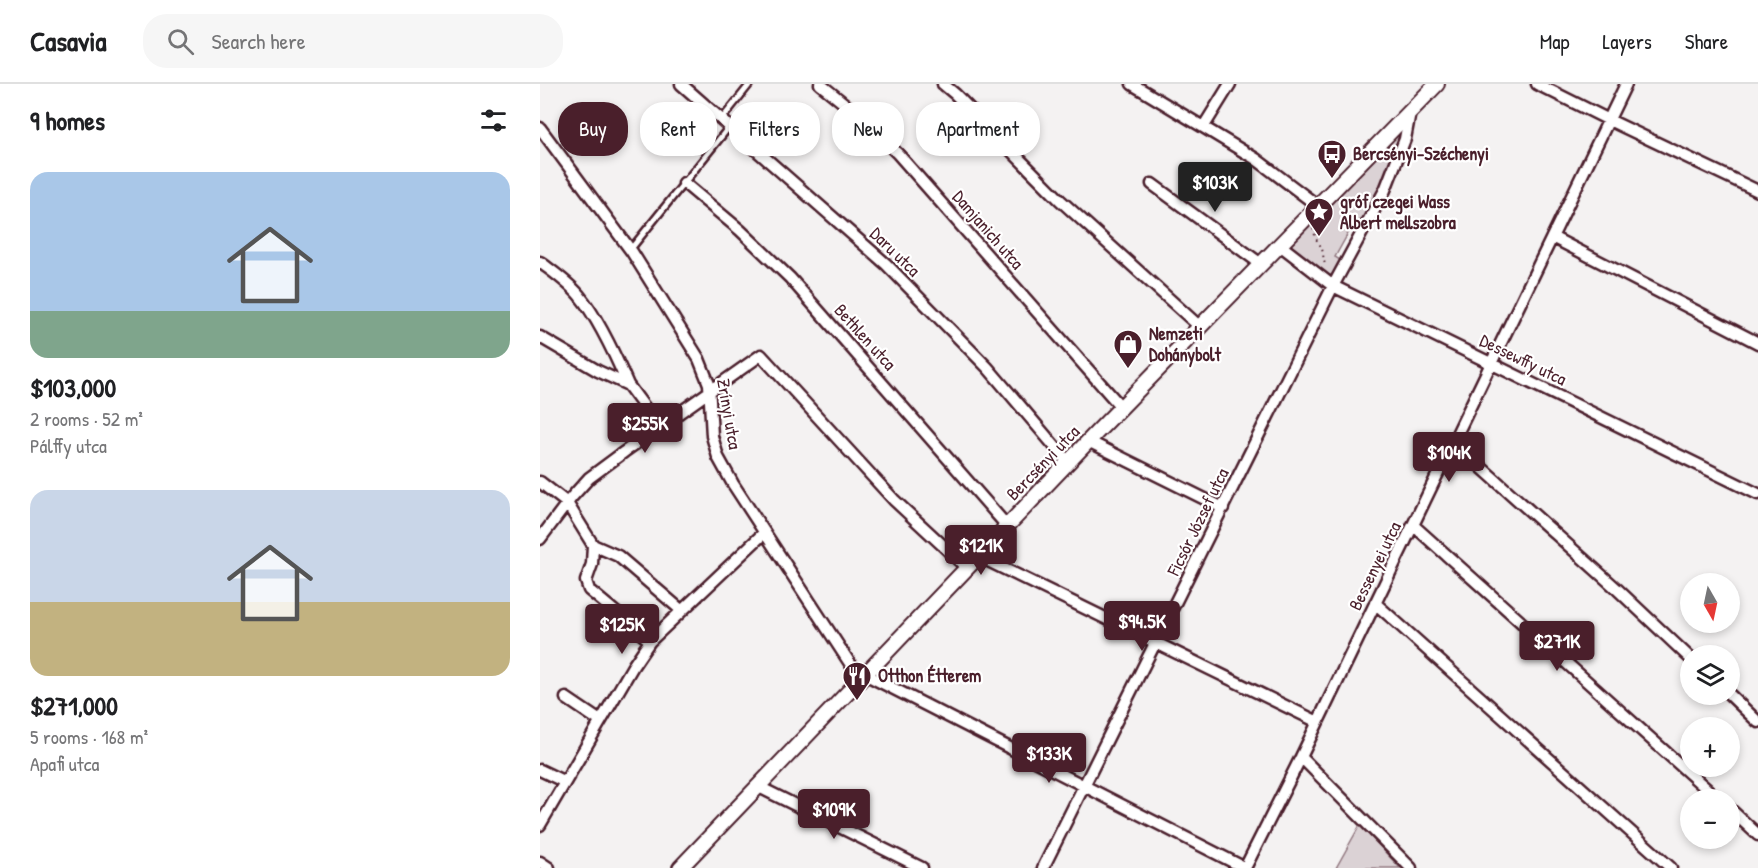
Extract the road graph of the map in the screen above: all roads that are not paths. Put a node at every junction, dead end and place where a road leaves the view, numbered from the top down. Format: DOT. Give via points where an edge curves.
graph roads {
  1 [pos="681,84"];
  2 [pos="750,84"];
  3 [pos="820,84"];
  4 [pos="943,84"];
  5 [pos="1132,84"];
  6 [pos="1230,84"];
  7 [pos="1437,84"];
  8 [pos="1537,84"];
  9 [pos="1626,84"];
  10 [pos="1147,87"];
  11 [pos="1410,112"];
  12 [pos="1609,120"];
  13 [pos="726,123"];
  14 [pos="1204,126"];
  15 [pos="540,128"];
  16 [pos="684,183"];
  17 [pos="1152,184"];
  18 [pos="1758,190"];
  19 [pos="1318,206"];
  20 [pos="1552,237"];
  21 [pos="1280,245"];
  22 [pos="630,250"];
  23 [pos="540,262"];
  24 [pos="1261,264"];
  25 [pos="1335,281"];
  26 [pos="1200,327"];
  27 [pos="540,337"];
  28 [pos="1758,343"];
  29 [pos="1491,363"];
  30 [pos="628,385"];
  31 [pos="709,392"];
  32 [pos="1121,407"];
  33 [pos="659,427"];
  34 [pos="1088,441"];
  35 [pos="1453,442"];
  36 [pos="1068,462"];
  37 [pos="540,482"];
  38 [pos="1758,494"];
  39 [pos="567,503"];
  40 [pos="1223,508"];
  41 [pos="1413,525"];
  42 [pos="1007,526"];
  43 [pos="764,532"];
  44 [pos="540,538"];
  45 [pos="593,545"];
  46 [pos="978,556"];
  47 [pos="967,568"];
  48 [pos="1375,603"];
  49 [pos="681,610"];
  50 [pos="650,641"];
  51 [pos="1156,643"];
  52 [pos="1680,649"];
  53 [pos="865,675"];
  54 [pos="566,698"];
  55 [pos="1740,705"];
  56 [pos="600,721"];
  57 [pos="1318,722"];
  58 [pos="1758,722"];
  59 [pos="1301,757"];
  60 [pos="540,770"];
  61 [pos="565,782"];
  62 [pos="1083,785"];
  63 [pos="759,787"];
  64 [pos="1707,789"];
  65 [pos="1740,818"];
  66 [pos="540,825"];
  67 [pos="1758,835"];
  68 [pos="540,862"];
  69 [pos="549,868"];
  70 [pos="680,868"];
  71 [pos="922,868"];
  72 [pos="1042,868"];
  73 [pos="1245,868"];
  74 [pos="1411,868"];
  75 [pos="1671,868"];
  1 -- 13 [label="street, Daru utca"];
  2 -- 13 [label="lane"];
  3 -- 32 [label="street, Damjanich utca" via="898,154"];
  4 -- 26 [label="street" via="1060,200"];
  5 -- 10 [label="street"];
  6 -- 14 [label="street"];
  7 -- 11 [label="street, Bercsényi utca"];
  8 -- 12 [label="street"];
  9 -- 12 [label="street, Bessenyei utca"];
  10 -- 14 [label="street"];
  11 -- 19 [label="street, Bercsényi utca"];
  11 -- 25 [label="street" via="1406,139 1385,190"];
  12 -- 18 [label="street"];
  12 -- 20 [label="street, Bessenyei utca"];
  13 -- 16 [label="lane"];
  13 -- 36 [label="street, Daru utca" via="886,264 988,368"];
  14 -- 19 [label="street" via="1257,159"];
  15 -- 22 [label="street, Zrínyi utca"];
  16 -- 22 [label="lane"];
  16 -- 42 [label="street, Bethlen utca" via="790,278"];
  17 -- 24 [label="street"];
  19 -- 21 [label="street, Bercsényi utca"];
  20 -- 28 [label="street"];
  20 -- 29 [label="street, Bessenyei utca"];
  21 -- 24 [label="street, Bercsényi utca"];
  21 -- 25 [label="street, Dessewffy utca"];
  22 -- 31 [label="street, Zrínyi utca" via="699,359"];
  23 -- 30 [label="street" via="578,293"];
  24 -- 26 [label="street, Bercsényi utca"];
  25 -- 29 [label="street, Dessewffy utca"];
  25 -- 40 [label="street, Ficsór József utca"];
  26 -- 32 [label="street, Bercsényi utca"];
  27 -- 30 [label="street"];
  29 -- 35 [label="street, Bessenyei utca"];
  29 -- 38 [label="street, Dessewffy utca"];
  30 -- 33 [label="street"];
  31 -- 33 [label="street"];
  31 -- 43 [label="street, Zrínyi utca" via="712,436 718,457"];
  31 -- 47 [label="street" via="761,355 894,500"];
  32 -- 34 [label="street, Bercsényi utca"];
  33 -- 39 [label="street" via="589,478"];
  34 -- 36 [label="street, Bercsényi utca"];
  34 -- 40 [label="street"];
  35 -- 41 [label="street, Bessenyei utca"];
  35 -- 52 [label="street"];
  36 -- 42 [label="street, Bercsényi utca"];
  37 -- 39 [label="street"];
  39 -- 44 [label="street"];
  39 -- 45 [label="street"];
  40 -- 51 [label="street, Ficsór József utca"];
  41 -- 48 [label="street, Bessenyei utca"];
  41 -- 64 [label="street"];
  42 -- 46 [label="street, Bercsényi utca"];
  43 -- 49 [label="street"];
  43 -- 53 [label="street, Zrínyi utca" via="853,668"];
  45 -- 49 [label="street" via="618,556"];
  45 -- 50 [label="street" via="586,581 589,590"];
  46 -- 47 [label="street, Bercsényi utca"];
  46 -- 51 [label="street"];
  47 -- 53 [label="street, Bercsényi utca"];
  48 -- 57 [label="street, Bessenyei utca"];
  48 -- 75 [label="street"];
  49 -- 50 [label="street"];
  50 -- 56 [label="street"];
  51 -- 57 [label="street"];
  51 -- 62 [label="street, Ficsór József utca"];
  53 -- 62 [label="street, Zrínyi utca"];
  53 -- 63 [label="street, Bercsényi utca"];
  54 -- 56 [label="street"];
  55 -- 58 [label="street"];
  56 -- 61 [label="street"];
  57 -- 59 [label="street, Bessenyei utca"];
  59 -- 73 [label="street, Bessenyei utca"];
  59 -- 74 [label="street"];
  60 -- 61 [label="street"];
  61 -- 66 [label="street"];
  62 -- 72 [label="street, Ficsór József utca"];
  62 -- 73 [label="street, Zrínyi utca"];
  63 -- 70 [label="street, Bercsényi utca"];
  63 -- 71 [label="street"];
  65 -- 67 [label="street"];
  68 -- 69 [label="street"];
}
